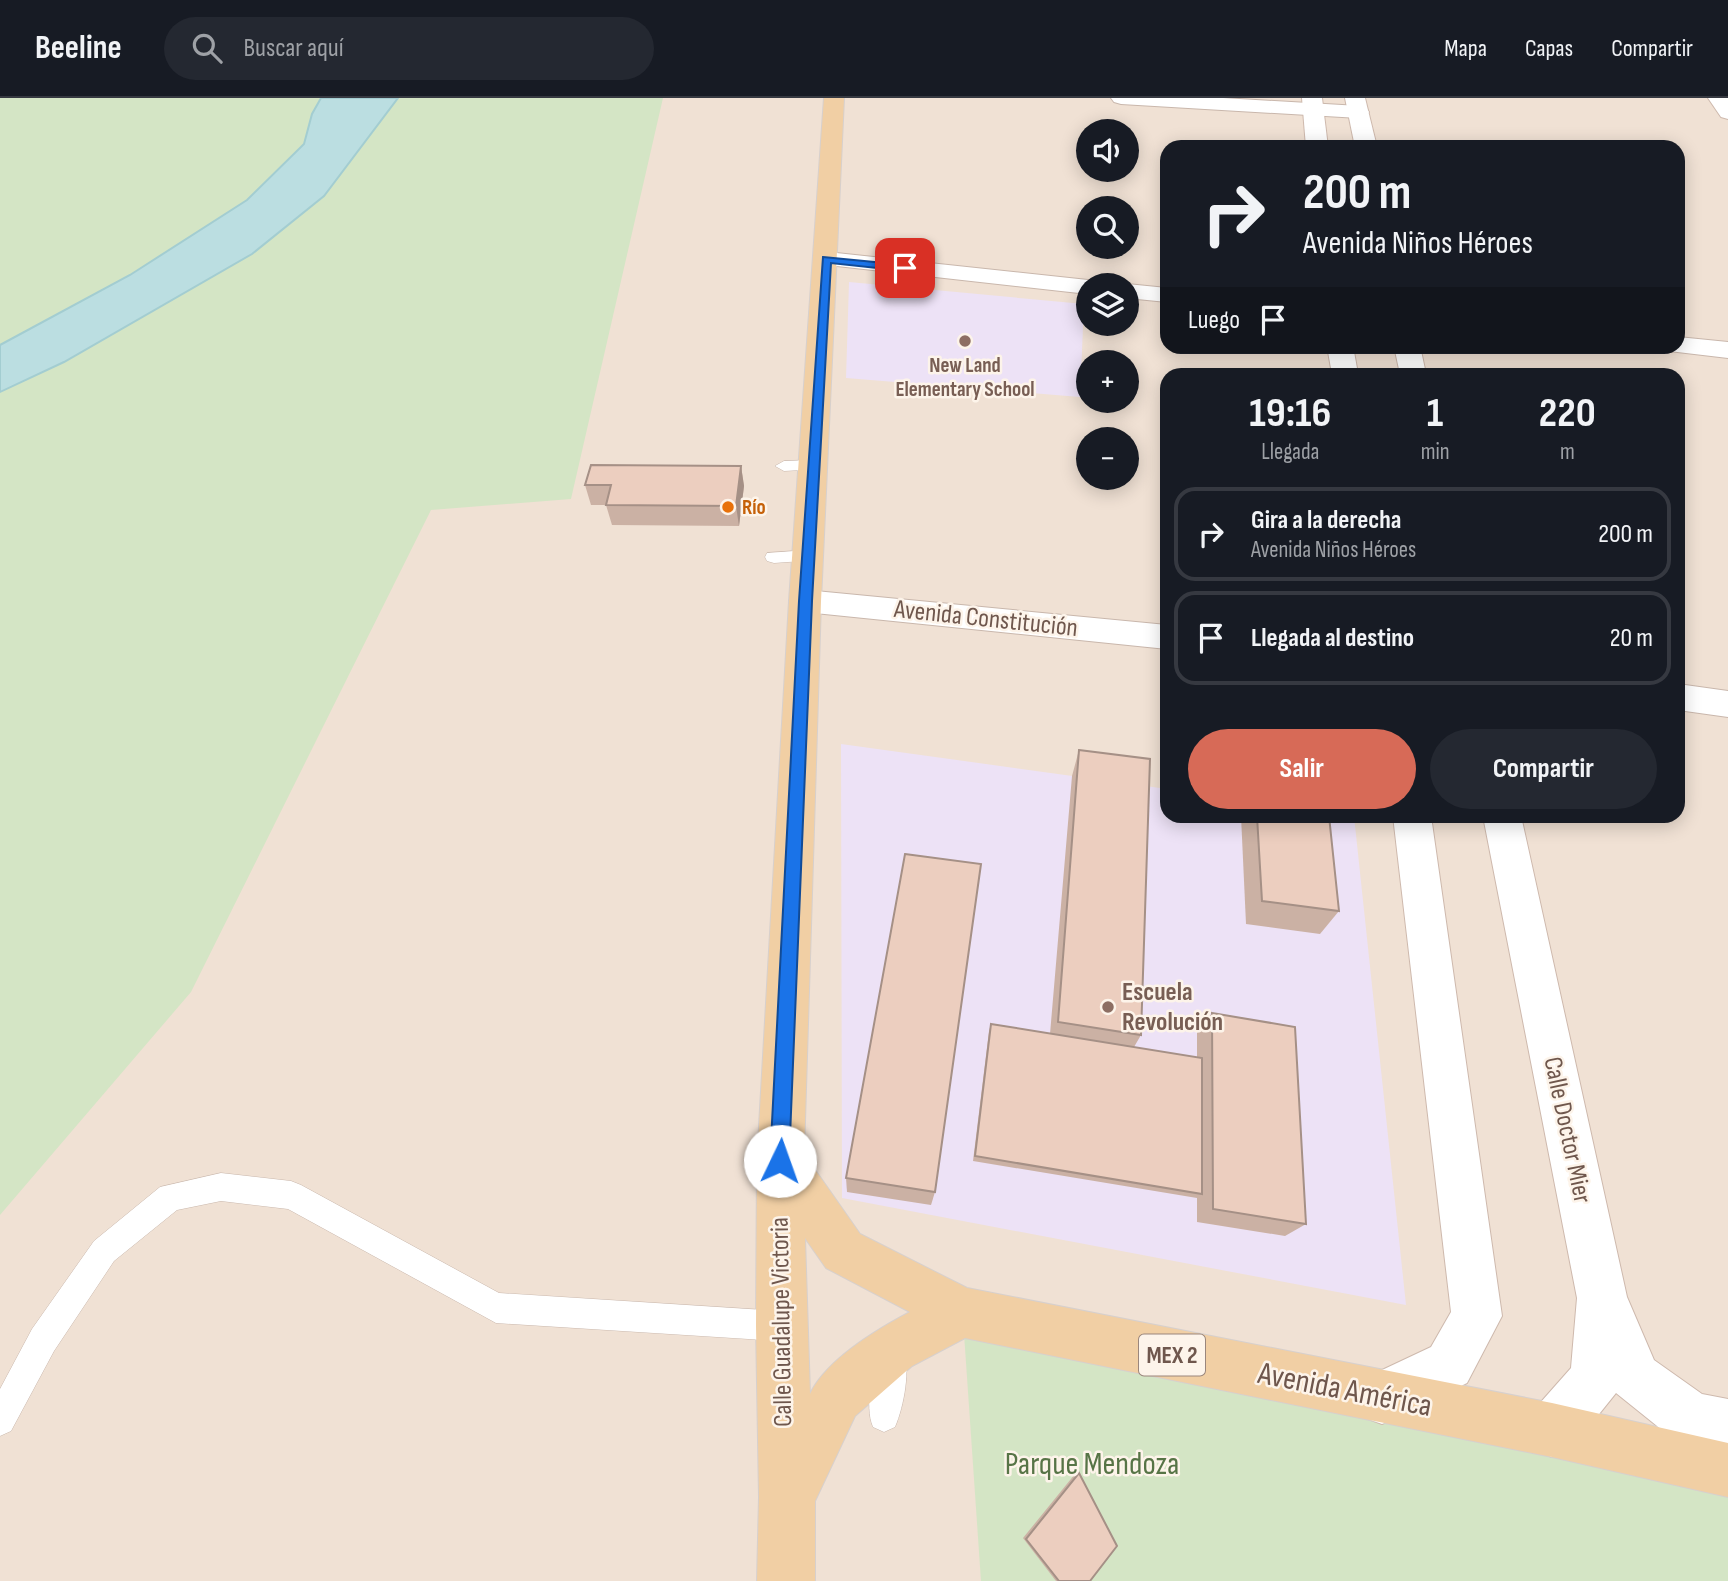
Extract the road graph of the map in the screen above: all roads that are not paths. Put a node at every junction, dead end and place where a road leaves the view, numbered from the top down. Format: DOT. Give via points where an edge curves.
graph roads {
  1 [pos="834,98"];
  2 [pos="1121,98"];
  3 [pos="1718,98"];
  4 [pos="1312,104"];
  5 [pos="1357,105"];
  6 [pos="1728,113"];
  7 [pos="1316,140"];
  8 [pos="1364,140"];
  9 [pos="827,260"];
  10 [pos="1076,286"];
  11 [pos="1139,292"];
  12 [pos="1160,294"];
  13 [pos="1685,346"];
  14 [pos="1728,350"];
  15 [pos="809,556"];
  16 [pos="774,557"];
  17 [pos="806,601"];
  18 [pos="1160,636"];
  19 [pos="1685,698"];
  20 [pos="1728,704"];
  21 [pos="1413,823"];
  22 [pos="1503,823"];
  23 [pos="780,1161"];
  24 [pos="1602,1298"];
  25 [pos="962,1312"];
  26 [pos="781,1326"];
  27 [pos="894,1348"];
  28 [pos="1382,1398"];
  29 [pos="884,1416"];
  30 [pos="0,1420"];
  31 [pos="1728,1426"];
  32 [pos="1552,1430"];
  33 [pos="1728,1469"];
  34 [pos="787,1497"];
  35 [pos="786,1581"];
  1 -- 9 [label="main road, Calle Guadalupe Victoria"];
  2 -- 4 [label="main road"];
  3 -- 6 [label="main road"];
  4 -- 5 [label="main road"];
  4 -- 7 [label="main road"];
  5 -- 8 [label="main road"];
  9 -- 10 [label="main road"];
  9 -- 15 [label="main road, Calle Guadalupe Victoria" via="799,466"];
  11 -- 12 [label="main road"];
  13 -- 14 [label="main road"];
  15 -- 16 [label="lane"];
  15 -- 17 [label="main road, Calle Guadalupe Victoria"];
  17 -- 18 [label="main road, Avenida Constitución"];
  17 -- 23 [label="main road, Calle Guadalupe Victoria"];
  19 -- 20 [label="main road"];
  21 -- 28 [label="main road" via="1476,1316 1449,1365"];
  22 -- 24 [label="main road, Calle Doctor Mier"];
  23 -- 25 [label="main road, Avenida América / MEX 2" via="843,1251"];
  23 -- 26 [label="main road, Calle Guadalupe Victoria"];
  24 -- 31 [label="main road" via="1636,1378 1691,1419"];
  24 -- 32 [label="main road, Calle Doctor Mier" via="1596,1378"];
  25 -- 27 [label="main road"];
  25 -- 28 [label="main road, Avenida América / MEX 2"];
  26 -- 30 [label="lane" via="496,1308 291,1195 221,1187 170,1197 104,1251 43,1340"];
  26 -- 34 [label="main road, Calle Guadalupe Victoria"];
  27 -- 29 [label="lane"];
  27 -- 34 [label="main road" via="836,1397"];
  28 -- 32 [label="main road, Avenida América / MEX 2"];
  32 -- 33 [label="main road, Avenida América / MEX 2"];
  34 -- 35 [label="main road, Calle Guadalupe Victoria"];
}
